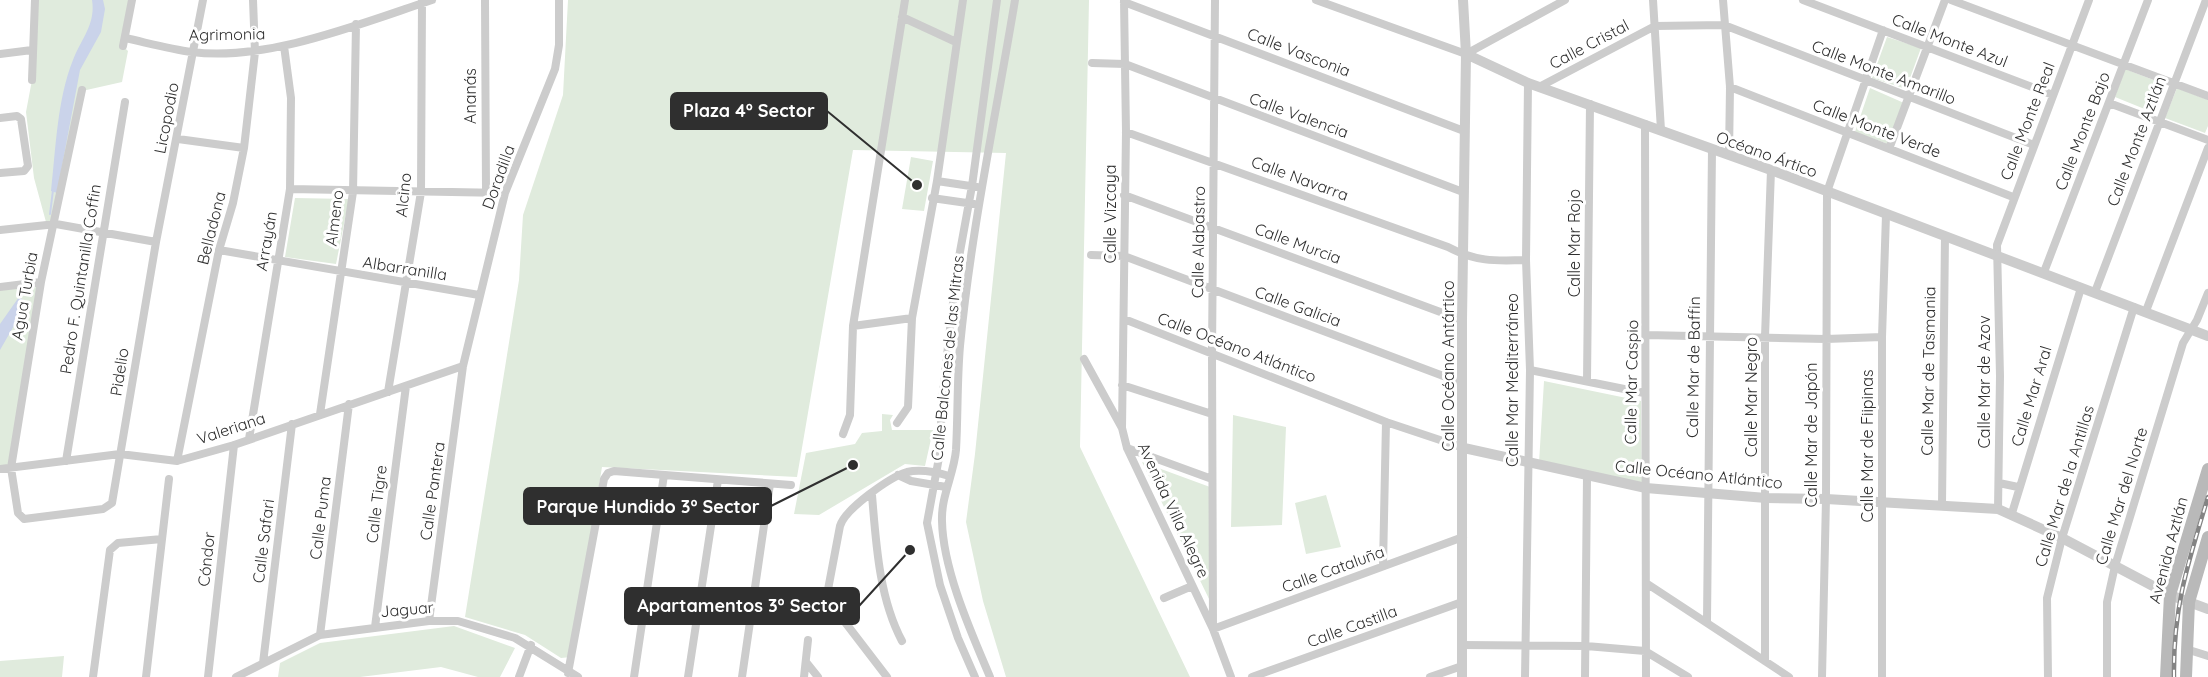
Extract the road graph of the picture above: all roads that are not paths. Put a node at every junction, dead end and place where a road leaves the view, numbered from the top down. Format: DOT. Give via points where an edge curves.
graph roads {
  1 [pos="35,0"];
  2 [pos="132,0"];
  3 [pos="203,0"];
  4 [pos="254,0"];
  5 [pos="432,0"];
  6 [pos="485,0"];
  7 [pos="559,0"];
  8 [pos="905,0"];
  9 [pos="963,0"];
  10 [pos="997,0"];
  11 [pos="1015,0"];
  12 [pos="1215,0"];
  13 [pos="1316,0"];
  14 [pos="1463,0"];
  15 [pos="1565,0"];
  16 [pos="1653,0"];
  17 [pos="1723,0"];
  18 [pos="1803,0"];
  19 [pos="1945,0"];
  20 [pos="1951,0"];
  21 [pos="2089,0"];
  22 [pos="2148,0"];
  23 [pos="2206,0"];
  24 [pos="1124,1"];
  25 [pos="422,2"];
  26 [pos="902,17"];
  27 [pos="356,24"];
  28 [pos="1724,25"];
  29 [pos="1655,26"];
  30 [pos="1883,30"];
  31 [pos="1215,36"];
  32 [pos="956,42"];
  33 [pos="2072,45"];
  34 [pos="284,46"];
  35 [pos="1928,47"];
  36 [pos="32,50"];
  37 [pos="194,52"];
  38 [pos="255,52"];
  39 [pos="0,54"];
  40 [pos="1466,54"];
  41 [pos="1092,63"];
  42 [pos="1125,64"];
  43 [pos="2124,64"];
  44 [pos="32,80"];
  45 [pos="1866,81"];
  46 [pos="2174,83"];
  47 [pos="1534,85"];
  48 [pos="1730,87"];
  49 [pos="82,90"];
  50 [pos="1907,96"];
  51 [pos="2054,96"];
  52 [pos="2208,96"];
  53 [pos="1216,100"];
  54 [pos="125,102"];
  55 [pos="2109,103"];
  56 [pos="1590,104"];
  57 [pos="0,118"];
  58 [pos="2160,123"];
  59 [pos="1646,124"];
  60 [pos="1661,130"];
  61 [pos="1464,131"];
  62 [pos="1126,132"];
  63 [pos="1848,133"];
  64 [pos="177,139"];
  65 [pos="2208,140"];
  66 [pos="2034,146"];
  67 [pos="244,148"];
  68 [pos="2208,148"];
  69 [pos="1712,149"];
  70 [pos="1889,149"];
  71 [pos="1730,155"];
  72 [pos="1215,163"];
  73 [pos="1772,170"];
  74 [pos="0,173"];
  75 [pos="936,181"];
  76 [pos="972,186"];
  77 [pos="290,189"];
  78 [pos="983,189"];
  79 [pos="486,191"];
  80 [pos="353,192"];
  81 [pos="421,192"];
  82 [pos="1463,192"];
  83 [pos="1827,192"];
  84 [pos="505,193"];
  85 [pos="1124,195"];
  86 [pos="2013,197"];
  87 [pos="933,198"];
  88 [pos="969,202"];
  89 [pos="980,205"];
  90 [pos="1886,215"];
  91 [pos="56,224"];
  92 [pos="1214,228"];
  93 [pos="0,230"];
  94 [pos="103,233"];
  95 [pos="1945,236"];
  96 [pos="156,242"];
  97 [pos="219,250"];
  98 [pos="1090,255"];
  99 [pos="1463,255"];
  100 [pos="1996,255"];
  101 [pos="1124,256"];
  102 [pos="278,260"];
  103 [pos="1526,260"];
  104 [pos="957,268"];
  105 [pos="970,271"];
  106 [pos="2044,272"];
  107 [pos="342,273"];
  108 [pos="41,282"];
  109 [pos="406,284"];
  110 [pos="0,287"];
  111 [pos="2081,288"];
  112 [pos="1212,290"];
  113 [pos="2095,292"];
  114 [pos="2208,292"];
  115 [pos="479,295"];
  116 [pos="2134,307"];
  117 [pos="2146,311"];
  118 [pos="912,318"];
  119 [pos="1124,319"];
  120 [pos="1462,320"];
  121 [pos="853,326"];
  122 [pos="2191,330"];
  123 [pos="1647,335"];
  124 [pos="1709,336"];
  125 [pos="2208,336"];
  126 [pos="1766,337"];
  127 [pos="1882,337"];
  128 [pos="1826,339"];
  129 [pos="1212,353"];
  130 [pos="1084,359"];
  131 [pos="463,366"];
  132 [pos="1530,370"];
  133 [pos="1587,381"];
  134 [pos="1462,383"];
  135 [pos="1122,385"];
  136 [pos="406,386"];
  137 [pos="388,392"];
  138 [pos="1644,393"];
  139 [pos="349,404"];
  140 [pos="320,414"];
  141 [pos="1212,414"];
  142 [pos="1386,422"];
  143 [pos="897,423"];
  144 [pos="292,424"];
  145 [pos="1122,428"];
  146 [pos="843,434"];
  147 [pos="249,439"];
  148 [pos="234,445"];
  149 [pos="1127,448"];
  150 [pos="1464,448"];
  151 [pos="940,452"];
  152 [pos="120,454"];
  153 [pos="955,455"];
  154 [pos="66,460"];
  155 [pos="177,461"];
  156 [pos="1528,461"];
  157 [pos="11,468"];
  158 [pos="2208,469"];
  159 [pos="0,470"];
  160 [pos="935,472"];
  161 [pos="664,475"];
  162 [pos="898,475"];
  163 [pos="949,476"];
  164 [pos="1587,477"];
  165 [pos="169,479"];
  166 [pos="1212,479"];
  167 [pos="718,480"];
  168 [pos="1999,483"];
  169 [pos="770,484"];
  170 [pos="933,484"];
  171 [pos="791,485"];
  172 [pos="946,487"];
  173 [pos="2018,487"];
  174 [pos="1646,488"];
  175 [pos="1707,494"];
  176 [pos="872,495"];
  177 [pos="1766,498"];
  178 [pos="1826,499"];
  179 [pos="1882,502"];
  180 [pos="1942,505"];
  181 [pos="1998,509"];
  182 [pos="2012,513"];
  183 [pos="20,516"];
  184 [pos="1462,537"];
  185 [pos="2208,537"];
  186 [pos="2062,538"];
  187 [pos="162,539"];
  188 [pos="1383,566"];
  189 [pos="2115,566"];
  190 [pos="1646,584"];
  191 [pos="1192,586"];
  192 [pos="2170,595"];
  193 [pos="1164,598"];
  194 [pos="828,600"];
  195 [pos="1462,602"];
  196 [pos="2188,602"];
  197 [pos="2208,609"];
  198 [pos="823,616"];
  199 [pos="429,621"];
  200 [pos="1707,621"];
  201 [pos="375,627"];
  202 [pos="1213,629"];
  203 [pos="320,635"];
  204 [pos="808,640"];
  205 [pos="902,641"];
  206 [pos="531,645"];
  207 [pos="1462,645"];
  208 [pos="1525,646"];
  209 [pos="1586,646"];
  210 [pos="2186,649"];
  211 [pos="1645,651"];
  212 [pos="2208,656"];
  213 [pos="1766,661"];
  214 [pos="807,662"];
  215 [pos="263,663"];
  216 [pos="1462,671"];
  217 [pos="563,673"];
  218 [pos="93,677"];
  219 [pos="146,677"];
  220 [pos="208,677"];
  221 [pos="236,677"];
  222 [pos="519,677"];
  223 [pos="578,677"];
  224 [pos="634,677"];
  225 [pos="688,677"];
  226 [pos="742,677"];
  227 [pos="804,677"];
  228 [pos="818,677"];
  229 [pos="887,677"];
  230 [pos="975,677"];
  231 [pos="990,677"];
  232 [pos="1231,677"];
  233 [pos="1252,677"];
  234 [pos="1430,677"];
  235 [pos="1525,677"];
  236 [pos="1585,677"];
  237 [pos="1646,677"];
  238 [pos="1688,677"];
  239 [pos="1789,677"];
  240 [pos="1822,677"];
  241 [pos="1882,677"];
  242 [pos="2048,677"];
  243 [pos="2107,677"];
  244 [pos="2166,677"];
  245 [pos="2186,677"];
  1 -- 36 [label="street"];
  2 -- 37 [label="street, Agrimonia" via="124,42"];
  3 -- 37 [label="street, Licopodio"];
  4 -- 38 [label="street, Belladona"];
  5 -- 25 [label="street, Agrimonia"];
  6 -- 79 [label="street, Ananás"];
  7 -- 84 [label="street, Doradilla" via="555,69"];
  8 -- 26 [label="street"];
  9 -- 32 [label="street"];
  10 -- 76 [label="street, Calle Balcones de las Mitras"];
  11 -- 78 [label="street, Calle Balcones de las Mitras"];
  12 -- 31 [label="street, Calle Alabastro"];
  13 -- 40 [label="street, Océano Ártico"];
  14 -- 40 [label="street, Calle Océano Antártico"];
  15 -- 40 [label="street"];
  16 -- 29 [label="street"];
  17 -- 28 [label="street"];
  18 -- 30 [label="street, Calle Monte Azul"];
  19 -- 35 [label="street"];
  20 -- 33 [label="street"];
  21 -- 33 [label="street, Calle Monte Real"];
  22 -- 43 [label="street, Calle Monte Bajo"];
  23 -- 46 [label="street, Calle Monte Aztlán"];
  24 -- 31 [label="street, Calle Vasconia"];
  24 -- 42 [label="street, Calle Vizcaya"];
  25 -- 27 [label="street, Agrimonia"];
  25 -- 81 [label="street, Alcino"];
  26 -- 32 [label="street"];
  26 -- 121 [label="street"];
  27 -- 34 [label="street, Agrimonia"];
  27 -- 80 [label="street, Almeno"];
  28 -- 29 [label="street, Calle Cristal"];
  28 -- 45 [label="street, Calle Monte Amarillo"];
  28 -- 48 [label="street"];
  29 -- 47 [label="street, Calle Cristal"];
  29 -- 60 [label="street"];
  30 -- 35 [label="street, Calle Monte Azul"];
  30 -- 45 [label="street, Calle Mar de Japón"];
  31 -- 53 [label="street, Calle Alabastro"];
  31 -- 61 [label="street, Calle Vasconia"];
  32 -- 75 [label="street"];
  33 -- 43 [label="street"];
  33 -- 51 [label="street, Calle Monte Real"];
  34 -- 38 [label="street, Agrimonia"];
  34 -- 77 [label="street, Arrayán" via="291,98"];
  35 -- 50 [label="street"];
  35 -- 51 [label="street, Calle Monte Azul"];
  36 -- 39 [label="street"];
  36 -- 44 [label="street"];
  37 -- 38 [label="street, Agrimonia"];
  37 -- 64 [label="street, Licopodio"];
  38 -- 67 [label="street, Belladona"];
  40 -- 47 [label="street, Océano Ártico"];
  40 -- 61 [label="street, Calle Océano Antártico"];
  41 -- 42 [label="street, Calle Valencia"];
  42 -- 53 [label="street, Calle Valencia"];
  42 -- 62 [label="street, Calle Vizcaya"];
  43 -- 46 [label="street"];
  43 -- 55 [label="street, Calle Monte Bajo"];
  45 -- 50 [label="street, Calle Monte Amarillo"];
  45 -- 63 [label="street, Calle Mar de Japón"];
  46 -- 52 [label="street"];
  46 -- 58 [label="street, Calle Monte Aztlán"];
  47 -- 56 [label="street, Océano Ártico"];
  47 -- 103 [label="street, Calle Mar Mediterráneo"];
  48 -- 63 [label="street, Calle Monte Verde"];
  48 -- 71 [label="street"];
  49 -- 91 [label="street, Agua Turbia"];
  50 -- 66 [label="street, Calle Monte Amarillo"];
  50 -- 70 [label="street"];
  51 -- 66 [label="street, Calle Monte Real"];
  53 -- 72 [label="street, Calle Alabastro"];
  53 -- 82 [label="street, Calle Valencia"];
  54 -- 94 [label="street, Pedro F. Quintanilla Coffin"];
  55 -- 58 [label="street"];
  55 -- 106 [label="street, Calle Monte Bajo"];
  56 -- 59 [label="street, Océano Ártico"];
  56 -- 133 [label="street, Calle Mar Rojo"];
  57 -- 74 [label="street" via="20,116 27,168"];
  58 -- 65 [label="street"];
  58 -- 113 [label="street, Calle Monte Aztlán"];
  59 -- 60 [label="street, Océano Ártico"];
  59 -- 123 [label="street, Calle Mar Caspio"];
  60 -- 69 [label="street, Océano Ártico"];
  61 -- 82 [label="street, Calle Océano Antártico"];
  62 -- 72 [label="street, Calle Navarra"];
  62 -- 85 [label="street, Calle Vizcaya"];
  63 -- 70 [label="street, Calle Monte Verde"];
  63 -- 83 [label="street, Calle Mar de Japón"];
  64 -- 67 [label="street"];
  64 -- 96 [label="street, Licopodio"];
  66 -- 86 [label="street, Calle Monte Real"];
  67 -- 97 [label="street, Belladona"];
  68 -- 117 [label="street"];
  69 -- 71 [label="street, Océano Ártico"];
  69 -- 124 [label="street, Calle Mar de Baffin"];
  70 -- 86 [label="street, Calle Monte Verde"];
  71 -- 73 [label="street, Océano Ártico"];
  72 -- 92 [label="street, Calle Alabastro"];
  72 -- 99 [label="street, Calle Navarra"];
  73 -- 83 [label="street, Océano Ártico"];
  73 -- 126 [label="street, Calle Mar Negro"];
  75 -- 76 [label="street"];
  75 -- 87 [label="street"];
  76 -- 78 [label="street"];
  76 -- 88 [label="street, Calle Balcones de las Mitras"];
  77 -- 80 [label="street"];
  77 -- 102 [label="street, Arrayán"];
  78 -- 89 [label="street, Calle Balcones de las Mitras"];
  79 -- 81 [label="street"];
  79 -- 84 [label="street"];
  80 -- 81 [label="street"];
  80 -- 107 [label="street, Almeno"];
  81 -- 109 [label="street, Alcino"];
  82 -- 99 [label="street, Calle Océano Antártico"];
  83 -- 90 [label="street, Océano Ártico"];
  83 -- 128 [label="street, Calle Mar de Japón"];
  84 -- 115 [label="street, Doradilla"];
  85 -- 92 [label="street, Calle Murcia"];
  85 -- 101 [label="street, Calle Vizcaya"];
  86 -- 100 [label="street, Calle Monte Real"];
  87 -- 88 [label="street"];
  87 -- 118 [label="street"];
  88 -- 89 [label="street"];
  88 -- 104 [label="street, Calle Balcones de las Mitras"];
  89 -- 105 [label="street, Calle Balcones de las Mitras"];
  90 -- 95 [label="street, Océano Ártico"];
  90 -- 127 [label="street, Calle Mar de Fiipinas"];
  91 -- 93 [label="street"];
  91 -- 94 [label="street"];
  91 -- 108 [label="street, Agua Turbia"];
  92 -- 112 [label="street, Calle Alabastro"];
  92 -- 120 [label="street, Calle Murcia"];
  94 -- 96 [label="street"];
  94 -- 154 [label="street, Pedro F. Quintanilla Coffin"];
  95 -- 100 [label="street, Océano Ártico"];
  95 -- 180 [label="street, Calle Mar de Tasmania"];
  96 -- 152 [label="street, Pidelio"];
  97 -- 102 [label="street, Albarranilla"];
  97 -- 155 [label="street, Belladona"];
  98 -- 101 [label="street, Calle Galicia"];
  99 -- 103 [label="street, Calle Navarra" via="1482,261"];
  99 -- 120 [label="street, Calle Océano Antártico"];
  100 -- 106 [label="street, Océano Ártico"];
  100 -- 168 [label="street, Calle Mar de Azov"];
  101 -- 112 [label="street, Calle Galicia"];
  101 -- 119 [label="street, Calle Vizcaya"];
  102 -- 107 [label="street, Albarranilla"];
  102 -- 147 [label="street, Arrayán"];
  103 -- 132 [label="street, Calle Mar Mediterráneo"];
  104 -- 105 [label="street"];
  104 -- 151 [label="street, Calle Balcones de las Mitras"];
  105 -- 153 [label="street, Calle Balcones de las Mitras" via="960,345"];
  106 -- 111 [label="street, Océano Ártico"];
  107 -- 109 [label="street, Albarranilla"];
  107 -- 140 [label="street, Almeno"];
  108 -- 110 [label="street"];
  108 -- 157 [label="street, Agua Turbia"];
  109 -- 115 [label="street, Albarranilla"];
  109 -- 137 [label="street, Alcino"];
  111 -- 113 [label="street, Océano Ártico"];
  111 -- 173 [label="street, Calle Mar Aral"];
  112 -- 129 [label="street, Calle Alabastro"];
  112 -- 134 [label="street, Calle Galicia"];
  113 -- 116 [label="street, Océano Ártico"];
  114 -- 122 [label="street, Calle Mar del Norte"];
  115 -- 131 [label="street, Doradilla"];
  116 -- 117 [label="street, Océano Ártico"];
  116 -- 186 [label="street, Calle Mar de la Antillas"];
  117 -- 122 [label="street, Océano Ártico"];
  118 -- 121 [label="street"];
  118 -- 143 [label="street" via="908,407"];
  119 -- 129 [label="street, Calle Océano Atlántico"];
  119 -- 135 [label="street, Calle Vizcaya"];
  120 -- 134 [label="street, Calle Océano Antártico"];
  121 -- 146 [label="street" via="850,415"];
  122 -- 125 [label="street, Océano Ártico"];
  122 -- 189 [label="street, Calle Mar del Norte" via="2183,343"];
  123 -- 124 [label="street"];
  123 -- 138 [label="street, Calle Mar Caspio"];
  124 -- 126 [label="street"];
  124 -- 175 [label="street, Calle Mar de Baffin"];
  126 -- 128 [label="street"];
  126 -- 177 [label="street, Calle Mar Negro"];
  127 -- 128 [label="street"];
  127 -- 179 [label="street, Calle Mar de Fiipinas"];
  128 -- 178 [label="street, Calle Mar de Japón"];
  129 -- 141 [label="street, Calle Alabastro"];
  129 -- 142 [label="street, Calle Océano Atlántico"];
  130 -- 145 [label="street, Avenida Villa Alegre"];
  131 -- 136 [label="street, Valeriana"];
  131 -- 199 [label="street, Calle Pantera"];
  132 -- 133 [label="street"];
  132 -- 156 [label="street, Calle Mar Mediterráneo"];
  133 -- 138 [label="street"];
  134 -- 150 [label="street, Calle Océano Antártico"];
  135 -- 141 [label="street"];
  135 -- 145 [label="street, Calle Vizcaya"];
  136 -- 137 [label="street, Valeriana"];
  136 -- 201 [label="street, Calle Tigre"];
  137 -- 139 [label="street, Valeriana"];
  138 -- 174 [label="street, Calle Mar Caspio"];
  139 -- 140 [label="street, Valeriana"];
  139 -- 203 [label="street, Calle Puma"];
  140 -- 144 [label="street, Valeriana"];
  141 -- 166 [label="street, Calle Alabastro"];
  142 -- 150 [label="street, Calle Océano Atlántico"];
  142 -- 188 [label="street"];
  144 -- 147 [label="street, Valeriana"];
  144 -- 215 [label="street, Calle Safari"];
  145 -- 149 [label="street, Avenida Villa Alegre"];
  147 -- 148 [label="street, Valeriana"];
  148 -- 155 [label="street, Valeriana"];
  148 -- 220 [label="street, Cóndor"];
  149 -- 166 [label="street"];
  149 -- 191 [label="street, Avenida Villa Alegre"];
  150 -- 156 [label="street, Calle Océano Atlántico"];
  150 -- 184 [label="street, Calle Océano Antártico"];
  151 -- 153 [label="street"];
  151 -- 160 [label="street, Calle Balcones de las Mitras"];
  152 -- 154 [label="street, Valeriana"];
  152 -- 155 [label="street, Valeriana"];
  152 -- 183 [label="street, Pidelio" via="110,506 30,519"];
  153 -- 163 [label="street, Calle Balcones de las Mitras"];
  154 -- 157 [label="street, Valeriana"];
  156 -- 164 [label="street, Calle Océano Atlántico"];
  156 -- 208 [label="street, Calle Mar Mediterráneo"];
  157 -- 159 [label="street, Valeriana"];
  157 -- 183 [label="street, Agua Turbia"];
  158 -- 192 [label="main road, Avenida Aztlán"];
  160 -- 162 [label="street" via="909,471"];
  160 -- 163 [label="street"];
  160 -- 170 [label="street, Calle Balcones de las Mitras"];
  161 -- 167 [label="street"];
  161 -- 217 [label="street" via="614,471 604,479"];
  161 -- 224 [label="street"];
  162 -- 170 [label="street"];
  162 -- 176 [label="street"];
  163 -- 172 [label="street, Calle Balcones de las Mitras"];
  164 -- 174 [label="street, Calle Océano Atlántico"];
  164 -- 209 [label="street"];
  165 -- 187 [label="street"];
  166 -- 202 [label="street, Calle Alabastro"];
  167 -- 169 [label="street"];
  167 -- 225 [label="street"];
  168 -- 173 [label="street"];
  168 -- 181 [label="street, Calle Mar de Azov"];
  169 -- 171 [label="street"];
  169 -- 226 [label="street"];
  170 -- 172 [label="street"];
  170 -- 230 [label="street, Calle Balcones de las Mitras" via="927,523 930,548 958,639"];
  172 -- 231 [label="street, Calle Balcones de las Mitras" via="943,537 963,611"];
  173 -- 182 [label="street, Calle Mar Aral"];
  174 -- 175 [label="street, Calle Océano Atlántico"];
  174 -- 190 [label="street, Calle Mar Caspio"];
  175 -- 177 [label="street, Calle Océano Atlántico"];
  175 -- 200 [label="street, Calle Mar de Baffin"];
  176 -- 194 [label="street" via="842,519"];
  176 -- 205 [label="street" via="877,548 891,620"];
  177 -- 178 [label="street, Calle Océano Atlántico"];
  177 -- 213 [label="street, Calle Mar Negro"];
  178 -- 179 [label="street, Calle Océano Atlántico"];
  178 -- 240 [label="street, Calle Mar de Japón"];
  179 -- 180 [label="street, Calle Océano Atlántico"];
  179 -- 241 [label="street, Calle Mar de Fiipinas"];
  180 -- 181 [label="street, Calle Océano Atlántico"];
  181 -- 182 [label="street, Calle Océano Atlántico"];
  182 -- 186 [label="street, Calle Océano Atlántico"];
  184 -- 188 [label="street, Calle Cataluña"];
  184 -- 195 [label="street, Calle Océano Antártico"];
  185 -- 196 [label="main road, Avenida Aztlán"];
  186 -- 189 [label="street, Calle Océano Atlántico"];
  186 -- 242 [label="street, Calle Mar de la Antillas" via="2047,598"];
  187 -- 218 [label="street" via="118,543 112,547"];
  187 -- 219 [label="street"];
  188 -- 202 [label="street, Calle Cataluña"];
  189 -- 192 [label="street, Calle Océano Atlántico"];
  189 -- 243 [label="street, Calle Mar del Norte" via="2107,602"];
  190 -- 200 [label="street"];
  190 -- 211 [label="street, Calle Mar Caspio"];
  191 -- 193 [label="street"];
  191 -- 202 [label="street, Avenida Villa Alegre"];
  192 -- 196 [label="street, Calle Océano Atlántico"];
  192 -- 244 [label="main road, Avenida Aztlán"];
  194 -- 198 [label="street"];
  194 -- 229 [label="street"];
  195 -- 207 [label="street, Calle Océano Antártico"];
  195 -- 233 [label="street, Calle Castilla"];
  196 -- 197 [label="street, Calle Océano Atlántico"];
  196 -- 210 [label="main road, Avenida Aztlán"];
  199 -- 201 [label="street, Jaguar"];
  199 -- 206 [label="street, Jaguar" via="478,625"];
  200 -- 213 [label="street"];
  201 -- 203 [label="street, Jaguar"];
  202 -- 232 [label="street, Avenida Villa Alegre"];
  203 -- 215 [label="street, Jaguar"];
  204 -- 214 [label="street"];
  206 -- 217 [label="street, Jaguar"];
  206 -- 222 [label="street"];
  207 -- 208 [label="street"];
  207 -- 216 [label="street, Calle Océano Antártico"];
  208 -- 209 [label="street"];
  208 -- 235 [label="street, Calle Mar Mediterráneo"];
  209 -- 211 [label="street"];
  209 -- 236 [label="street"];
  210 -- 212 [label="street"];
  210 -- 245 [label="main road, Avenida Aztlán"];
  211 -- 237 [label="street, Calle Mar Caspio"];
  211 -- 238 [label="street"];
  213 -- 239 [label="street"];
  214 -- 227 [label="street"];
  214 -- 228 [label="street"];
  215 -- 221 [label="street, Jaguar"];
  216 -- 234 [label="street"];
  217 -- 223 [label="street, Jaguar"];
}
